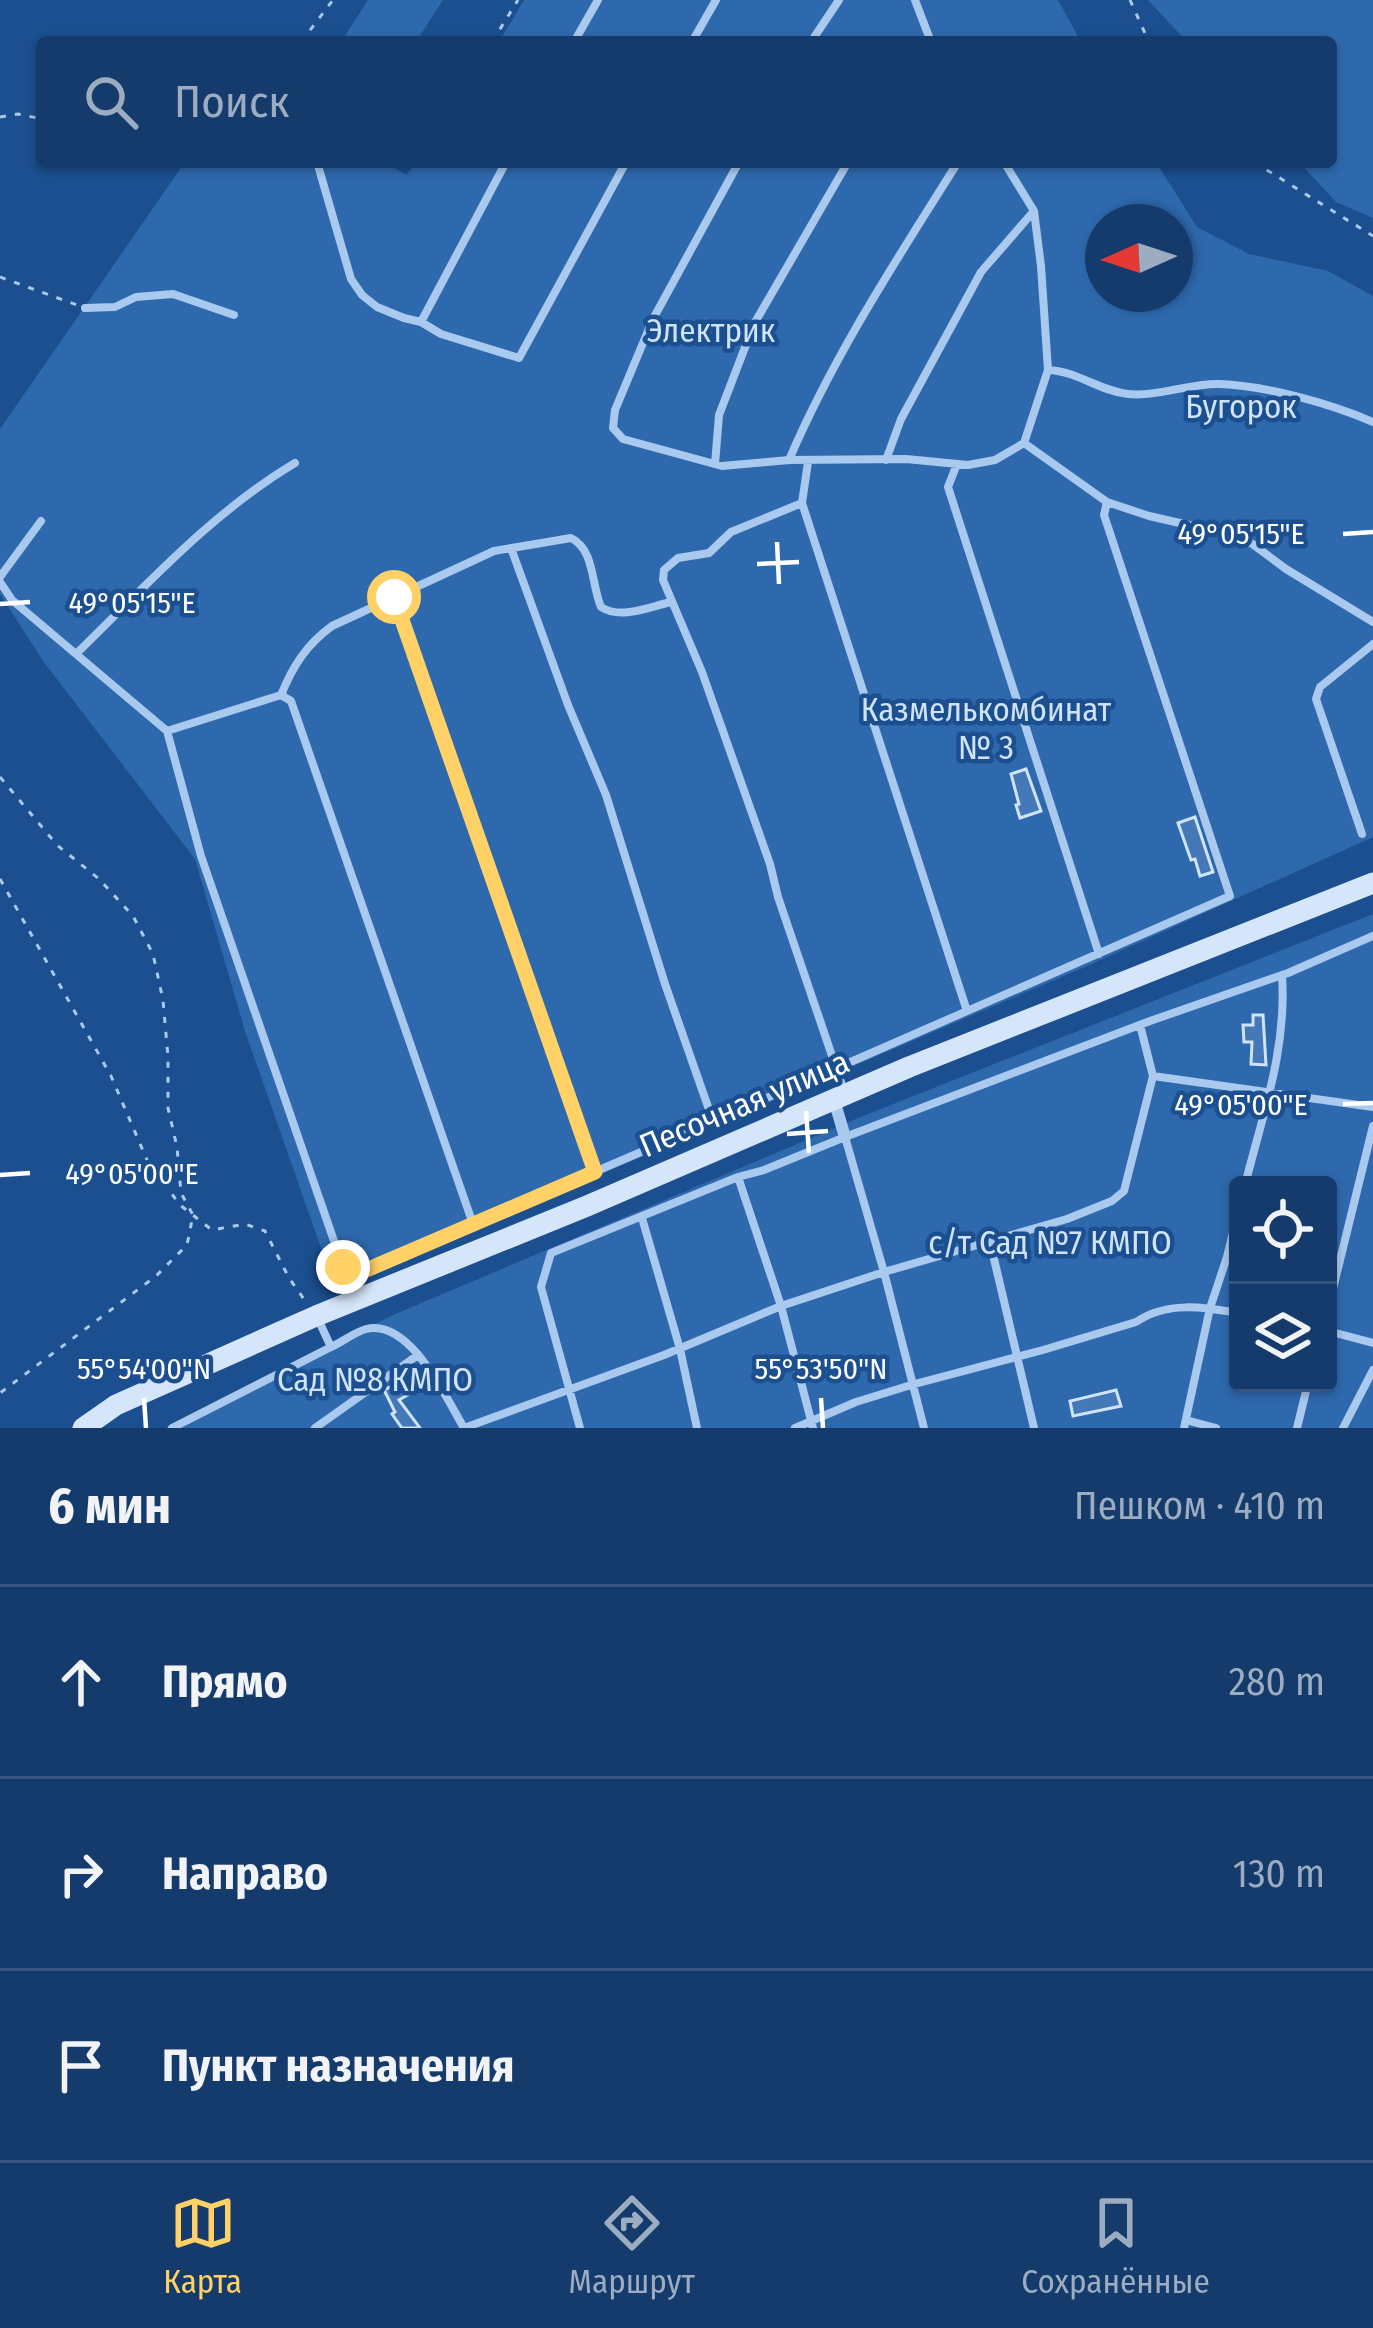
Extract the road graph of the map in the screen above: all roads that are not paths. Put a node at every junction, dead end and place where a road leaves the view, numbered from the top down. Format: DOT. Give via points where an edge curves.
graph roads {
  1 [pos="598,0"];
  2 [pos="716,0"];
  3 [pos="839,0"];
  4 [pos="915,0"];
  5 [pos="577,36"];
  6 [pos="695,36"];
  7 [pos="815,36"];
  8 [pos="926,36"];
  9 [pos="319,168"];
  10 [pos="503,168"];
  11 [pos="623,168"];
  12 [pos="736,168"];
  13 [pos="845,168"];
  14 [pos="954,168"];
  15 [pos="1008,168"];
  16 [pos="1034,211"];
  17 [pos="85,308"];
  18 [pos="234,315"];
  19 [pos="421,322"];
  20 [pos="1048,370"];
  21 [pos="1373,422"];
  22 [pos="1024,443"];
  23 [pos="789,460"];
  24 [pos="886,460"];
  25 [pos="808,462"];
  26 [pos="295,463"];
  27 [pos="715,464"];
  28 [pos="957,464"];
  29 [pos="802,502"];
  30 [pos="1107,502"];
  31 [pos="41,520"];
  32 [pos="512,548"];
  33 [pos="0,580"];
  34 [pos="394,597"];
  35 [pos="671,602"];
  36 [pos="1373,622"];
  37 [pos="1373,644"];
  38 [pos="76,654"];
  39 [pos="281,695"];
  40 [pos="167,731"];
  41 [pos="1362,834"];
  42 [pos="1373,883"];
  43 [pos="1373,936"];
  44 [pos="1099,953"];
  45 [pos="1282,975"];
  46 [pos="967,1011"];
  47 [pos="1140,1025"];
  48 [pos="833,1066"];
  49 [pos="1153,1076"];
  50 [pos="1268,1093"];
  51 [pos="840,1098"];
  52 [pos="1373,1108"];
  53 [pos="713,1121"];
  54 [pos="1373,1126"];
  55 [pos="845,1137"];
  56 [pos="595,1172"];
  57 [pos="1247,1176"];
  58 [pos="738,1177"];
  59 [pos="642,1218"];
  60 [pos="473,1224"];
  61 [pos="990,1242"];
  62 [pos="1229,1249"];
  63 [pos="884,1272"];
  64 [pos="1334,1284"];
  65 [pos="781,1306"];
  66 [pos="1210,1308"];
  67 [pos="1229,1311"];
  68 [pos="316,1316"];
  69 [pos="1337,1333"];
  70 [pos="1373,1343"];
  71 [pos="331,1347"];
  72 [pos="680,1348"];
  73 [pos="418,1355"];
  74 [pos="1015,1356"];
  75 [pos="1373,1370"];
  76 [pos="911,1384"];
  77 [pos="569,1389"];
  78 [pos="1306,1392"];
  79 [pos="1185,1424"];
  80 [pos="812,1425"];
  81 [pos="83,1428"];
  82 [pos="172,1428"];
  83 [pos="315,1428"];
  84 [pos="464,1428"];
  85 [pos="580,1428"];
  86 [pos="697,1428"];
  87 [pos="795,1428"];
  88 [pos="924,1428"];
  89 [pos="1034,1428"];
  90 [pos="1216,1428"];
  91 [pos="1297,1428"];
  92 [pos="1343,1428"];
  1 -- 5 [label="lane"];
  2 -- 6 [label="lane"];
  3 -- 7 [label="lane"];
  4 -- 8 [label="lane"];
  9 -- 19 [label="lane" via="351,279 377,307"];
  10 -- 19 [label="lane"];
  11 -- 19 [label="lane" via="518,358"];
  12 -- 27 [label="lane" via="653,319 613,428 623,440"];
  13 -- 27 [label="lane" via="754,324 719,415"];
  14 -- 23 [label="lane" via="868,303"];
  15 -- 16 [label="lane"];
  16 -- 20 [label="lane"];
  16 -- 24 [label="lane" via="981,272"];
  17 -- 18 [label="lane" via="172,294"];
  20 -- 21 [label="lane" via="1131,394 1218,384 1277,393"];
  20 -- 22 [label="lane"];
  22 -- 28 [label="lane" via="995,460"];
  22 -- 30 [label="lane"];
  23 -- 25 [label="lane"];
  23 -- 27 [label="lane"];
  24 -- 25 [label="lane"];
  24 -- 28 [label="lane"];
  25 -- 29 [label="lane"];
  26 -- 38 [label="lane" via="208,526"];
  28 -- 44 [label="lane" via="948,487"];
  29 -- 35 [label="lane" via="731,532 709,553 671,562 663,580"];
  29 -- 46 [label="lane"];
  30 -- 36 [label="lane" via="1251,543"];
  30 -- 44 [label="lane" via="1104,515 1230,896"];
  31 -- 33 [label="lane"];
  32 -- 34 [label="lane"];
  32 -- 35 [label="lane" via="578,540 609,613"];
  32 -- 53 [label="lane" via="606,795"];
  33 -- 38 [label="lane"];
  34 -- 39 [label="lane" via="312,640"];
  34 -- 56 [label="lane"];
  35 -- 48 [label="lane" via="770,864"];
  37 -- 41 [label="lane" via="1316,699"];
  38 -- 40 [label="lane"];
  39 -- 40 [label="lane"];
  39 -- 60 [label="lane" via="292,701"];
  40 -- 60 [label="lane" via="201,856 343,1267 357,1274"];
  42 -- 51 [label="main road, Песочная улица"];
  43 -- 45 [label="lane"];
  44 -- 46 [label="lane"];
  45 -- 47 [label="lane"];
  45 -- 50 [label="lane" via="1284,1010"];
  46 -- 48 [label="lane"];
  47 -- 49 [label="lane"];
  47 -- 55 [label="lane"];
  48 -- 51 [label="lane"];
  48 -- 53 [label="lane"];
  49 -- 50 [label="lane"];
  49 -- 61 [label="lane" via="1124,1191"];
  50 -- 52 [label="lane"];
  50 -- 57 [label="lane"];
  51 -- 55 [label="street"];
  51 -- 68 [label="main road, Песочная улица"];
  53 -- 56 [label="lane"];
  54 -- 64 [label="lane"];
  55 -- 58 [label="lane"];
  55 -- 63 [label="lane"];
  56 -- 60 [label="lane"];
  58 -- 59 [label="lane"];
  58 -- 65 [label="lane"];
  59 -- 72 [label="lane"];
  59 -- 77 [label="lane" via="551,1253 541,1287"];
  61 -- 63 [label="lane"];
  61 -- 74 [label="lane"];
  62 -- 66 [label="lane"];
  63 -- 65 [label="lane"];
  63 -- 76 [label="lane"];
  65 -- 72 [label="lane"];
  65 -- 80 [label="lane"];
  66 -- 67 [label="lane"];
  66 -- 74 [label="lane" via="1168,1308"];
  66 -- 79 [label="lane"];
  68 -- 71 [label="lane"];
  68 -- 81 [label="main road, Песочная улица"];
  69 -- 70 [label="lane"];
  71 -- 73 [label="lane" via="385,1328"];
  71 -- 82 [label="lane"];
  72 -- 77 [label="lane"];
  72 -- 86 [label="lane"];
  73 -- 83 [label="lane"];
  73 -- 84 [label="lane"];
  74 -- 76 [label="lane"];
  74 -- 89 [label="lane"];
  75 -- 92 [label="lane"];
  76 -- 80 [label="lane"];
  76 -- 88 [label="lane"];
  77 -- 84 [label="lane"];
  77 -- 85 [label="lane"];
  78 -- 91 [label="lane"];
  79 -- 90 [label="lane"];
  80 -- 87 [label="lane"];
}
